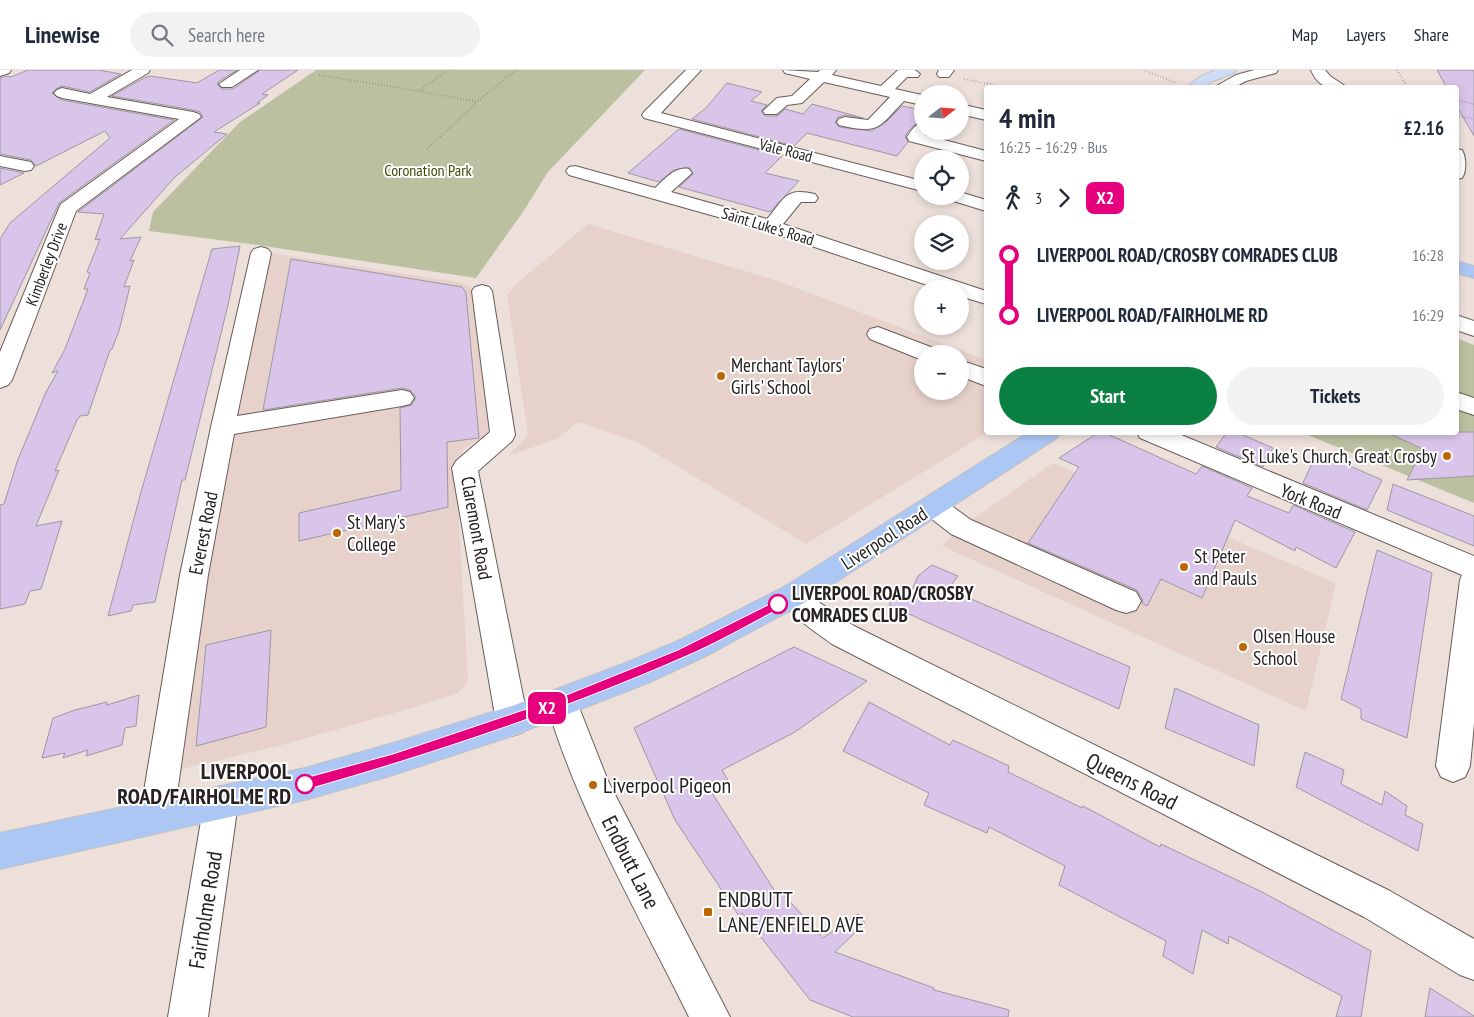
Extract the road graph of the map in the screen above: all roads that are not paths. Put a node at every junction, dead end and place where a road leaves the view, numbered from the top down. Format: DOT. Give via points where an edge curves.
graph roads {
  1 [pos="4,70"];
  2 [pos="143,70"];
  3 [pos="251,70"];
  4 [pos="694,70"];
  5 [pos="790,70"];
  6 [pos="1229,70"];
  7 [pos="1271,70"];
  8 [pos="1318,70"];
  9 [pos="0,72"];
  10 [pos="825,73"];
  11 [pos="913,74"];
  12 [pos="227,84"];
  13 [pos="1188,85"];
  14 [pos="1226,85"];
  15 [pos="1334,85"];
  16 [pos="885,91"];
  17 [pos="62,93"];
  18 [pos="901,95"];
  19 [pos="914,98"];
  20 [pos="92,99"];
  21 [pos="771,111"];
  22 [pos="969,111"];
  23 [pos="984,115"];
  24 [pos="845,122"];
  25 [pos="926,140"];
  26 [pos="984,155"];
  27 [pos="0,161"];
  28 [pos="25,166"];
  29 [pos="575,171"];
  30 [pos="683,173"];
  31 [pos="1459,175"];
  32 [pos="1474,180"];
  33 [pos="914,184"];
  34 [pos="658,194"];
  35 [pos="809,198"];
  36 [pos="969,200"];
  37 [pos="984,205"];
  38 [pos="771,226"];
  39 [pos="261,253"];
  40 [pos="933,280"];
  41 [pos="482,292"];
  42 [pos="969,292"];
  43 [pos="984,297"];
  44 [pos="1459,323"];
  45 [pos="1474,329"];
  46 [pos="878,334"];
  47 [pos="914,348"];
  48 [pos="969,370"];
  49 [pos="984,377"];
  50 [pos="0,380"];
  51 [pos="402,398"];
  52 [pos="1459,401"];
  53 [pos="1474,407"];
  54 [pos="223,427"];
  55 [pos="1043,435"];
  56 [pos="1156,435"];
  57 [pos="933,506"];
  58 [pos="1474,568"];
  59 [pos="1474,580"];
  60 [pos="794,595"];
  61 [pos="1126,601"];
  62 [pos="562,702"];
  63 [pos="512,721"];
  64 [pos="1453,766"];
  65 [pos="222,803"];
  66 [pos="157,816"];
  67 [pos="0,850"];
  68 [pos="1474,961"];
  69 [pos="188,1017"];
  70 [pos="710,1017"];
  1 -- 9 [label="street"];
  2 -- 20 [label="street"];
  3 -- 12 [label="street"];
  4 -- 33 [label="street, Vale Road" via="650,115"];
  5 -- 10 [label="street"];
  6 -- 13 [label="main road"];
  7 -- 14 [label="street"];
  8 -- 15 [label="street"];
  10 -- 16 [label="street"];
  10 -- 21 [label="street" via="797,105 783,100"];
  11 -- 16 [label="street" via="904,72"];
  16 -- 18 [label="street"];
  17 -- 20 [label="street"];
  18 -- 19 [label="street"];
  18 -- 24 [label="street" via="874,124"];
  20 -- 50 [label="street, Kimberley Drive" via="193,117 68,208"];
  22 -- 23 [label="street"];
  25 -- 26 [label="street"];
  27 -- 28 [label="street"];
  29 -- 34 [label="street, Saint Luke's Road"];
  30 -- 34 [label="street"];
  31 -- 32 [label="street"];
  34 -- 38 [label="street, Saint Luke's Road"];
  35 -- 38 [label="street" via="796,196"];
  36 -- 37 [label="street"];
  38 -- 40 [label="street, Saint Luke's Road"];
  39 -- 54 [label="street, Everest Road"];
  41 -- 63 [label="street, Claremont Road" via="502,435 465,468"];
  42 -- 43 [label="street, Saint Luke's Road"];
  44 -- 45 [label="street"];
  46 -- 47 [label="street"];
  48 -- 49 [label="street"];
  51 -- 54 [label="street"];
  52 -- 53 [label="street"];
  54 -- 66 [label="street, Everest Road" via="194,575"];
  55 -- 57 [label="highway, Liverpool Road"];
  56 -- 58 [label="street, York Road"];
  57 -- 60 [label="highway, Liverpool Road"];
  57 -- 61 [label="street" via="962,527"];
  59 -- 64 [label="street"];
  60 -- 62 [label="highway, Liverpool Road" via="682,653"];
  60 -- 68 [label="street, Queens Road" via="810,612 843,635 1377,904"];
  62 -- 63 [label="highway, Liverpool Road"];
  62 -- 70 [label="street, Endbutt Lane" via="572,739 590,781"];
  63 -- 65 [label="highway, Liverpool Road" via="384,762"];
  65 -- 66 [label="highway, Liverpool Road"];
  65 -- 69 [label="street, Fairholme Road"];
  66 -- 67 [label="highway, Liverpool Road"];
}
